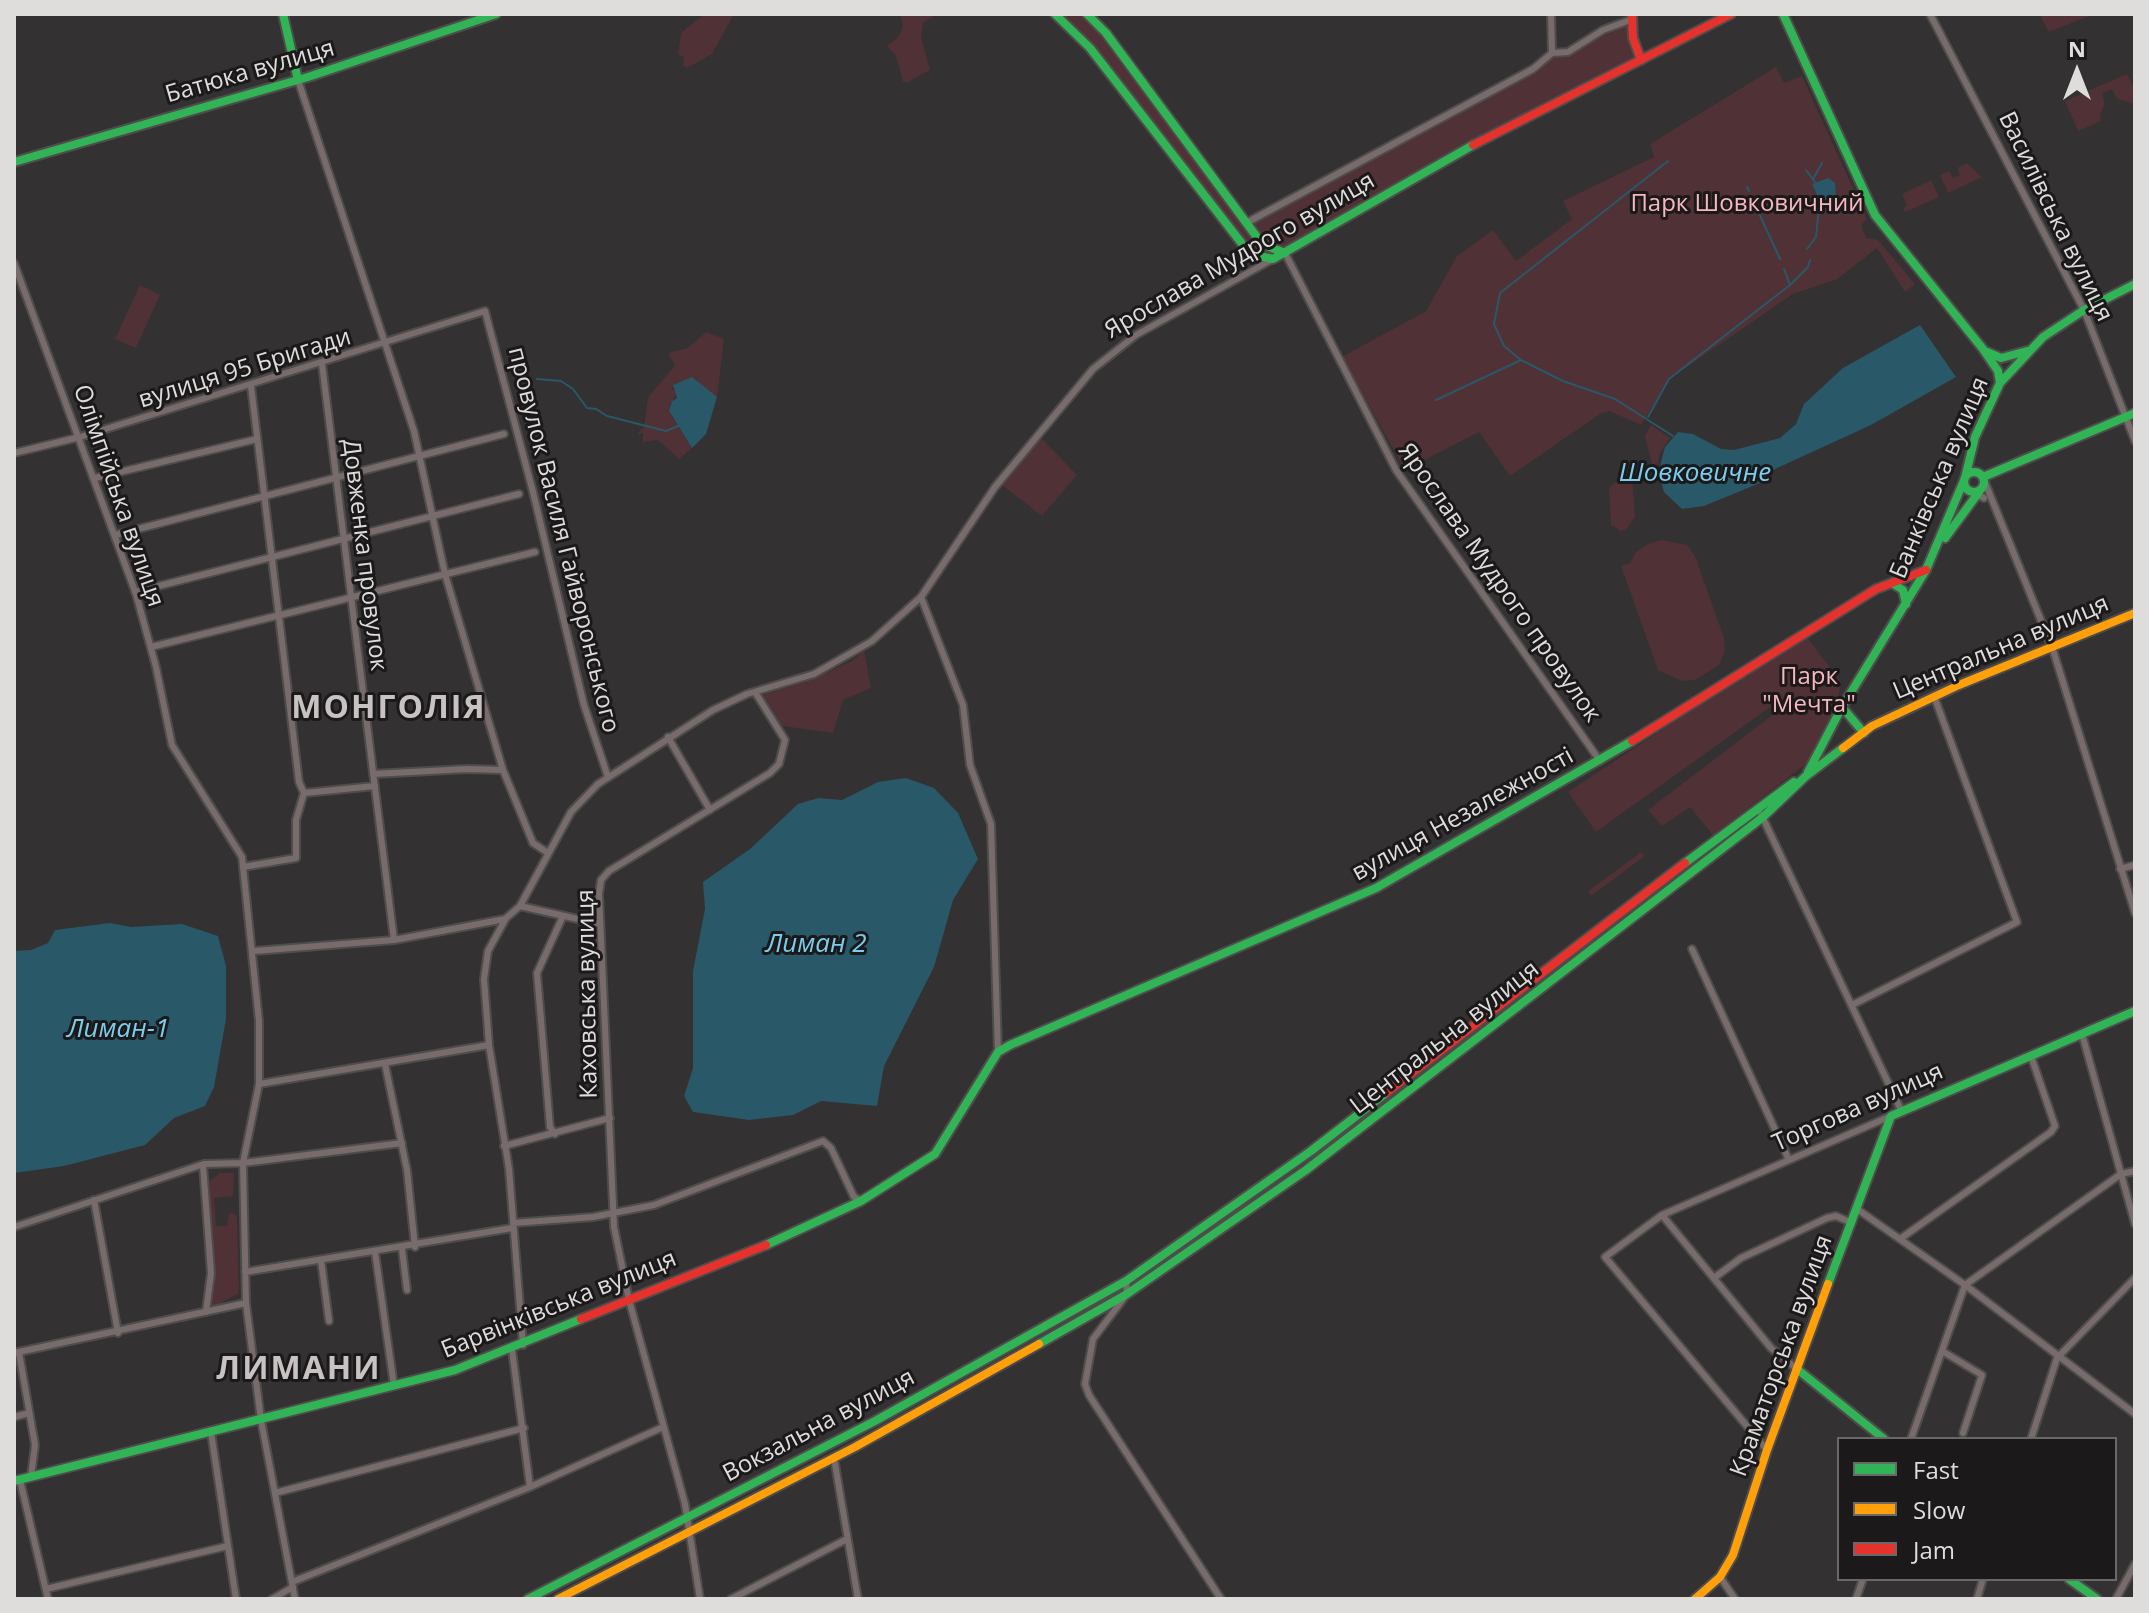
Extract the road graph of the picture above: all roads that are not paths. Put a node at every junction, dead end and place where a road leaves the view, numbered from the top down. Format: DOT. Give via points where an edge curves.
graph roads {
  1 [pos="283,14"];
  2 [pos="496,14"];
  3 [pos="1055,14"];
  4 [pos="1087,14"];
  5 [pos="1551,14"];
  6 [pos="1783,14"];
  7 [pos="1930,14"];
  8 [pos="1725,15"];
  9 [pos="1632,17"];
  10 [pos="1552,53"];
  11 [pos="1641,60"];
  12 [pos="298,80"];
  13 [pos="14,162"];
  14 [pos="1246,223"];
  15 [pos="1285,253"];
  16 [pos="1273,259"];
  17 [pos="14,263"];
  18 [pos="2135,284"];
  19 [pos="2084,310"];
  20 [pos="485,311"];
  21 [pos="384,345"];
  22 [pos="1983,349"];
  23 [pos="2030,349"];
  24 [pos="322,364"];
  25 [pos="2000,383"];
  26 [pos="251,386"];
  27 [pos="2135,413"];
  28 [pos="2125,417"];
  29 [pos="504,434"];
  30 [pos="80,437"];
  31 [pos="1975,437"];
  32 [pos="257,439"];
  33 [pos="2135,441"];
  34 [pos="14,453"];
  35 [pos="419,456"];
  36 [pos="95,478"];
  37 [pos="336,478"];
  38 [pos="1965,478"];
  39 [pos="1983,478"];
  40 [pos="519,494"];
  41 [pos="1978,494"];
  42 [pos="265,496"];
  43 [pos="1994,505"];
  44 [pos="431,517"];
  45 [pos="115,535"];
  46 [pos="344,539"];
  47 [pos="535,552"];
  48 [pos="272,557"];
  49 [pos="1926,570"];
  50 [pos="445,574"];
  51 [pos="1898,584"];
  52 [pos="1916,588"];
  53 [pos="135,592"];
  54 [pos="351,597"];
  55 [pos="921,597"];
  56 [pos="1906,604"];
  57 [pos="2135,613"];
  58 [pos="279,615"];
  59 [pos="151,647"];
  60 [pos="2052,647"];
  61 [pos="755,692"];
  62 [pos="1934,696"];
  63 [pos="1842,707"];
  64 [pos="1864,733"];
  65 [pos="668,737"];
  66 [pos="1600,761"];
  67 [pos="503,770"];
  68 [pos="373,774"];
  69 [pos="1806,776"];
  70 [pos="608,777"];
  71 [pos="375,786"];
  72 [pos="304,793"];
  73 [pos="1757,808"];
  74 [pos="710,810"];
  75 [pos="1763,817"];
  76 [pos="548,853"];
  77 [pos="2135,865"];
  78 [pos="243,867"];
  79 [pos="2120,869"];
  80 [pos="520,906"];
  81 [pos="2135,913"];
  82 [pos="563,916"];
  83 [pos="505,919"];
  84 [pos="600,924"];
  85 [pos="394,940"];
  86 [pos="1692,949"];
  87 [pos="254,951"];
  88 [pos="1852,1005"];
  89 [pos="2135,1011"];
  90 [pos="2082,1034"];
  91 [pos="489,1045"];
  92 [pos="998,1052"];
  93 [pos="2031,1056"];
  94 [pos="385,1064"];
  95 [pos="259,1084"];
  96 [pos="1901,1110"];
  97 [pos="1891,1116"];
  98 [pos="610,1118"];
  99 [pos="555,1134"];
  100 [pos="402,1143"];
  101 [pos="504,1146"];
  102 [pos="1789,1160"];
  103 [pos="243,1163"];
  104 [pos="203,1165"];
  105 [pos="2135,1171"];
  106 [pos="2121,1174"];
  107 [pos="94,1200"];
  108 [pos="861,1201"];
  109 [pos="1857,1209"];
  110 [pos="613,1213"];
  111 [pos="1662,1215"];
  112 [pos="1852,1223"];
  113 [pos="2135,1224"];
  114 [pos="512,1226"];
  115 [pos="14,1227"];
  116 [pos="1900,1239"];
  117 [pos="415,1247"];
  118 [pos="402,1249"];
  119 [pos="375,1252"];
  120 [pos="321,1260"];
  121 [pos="245,1272"];
  122 [pos="1714,1278"];
  123 [pos="2135,1278"];
  124 [pos="1126,1281"];
  125 [pos="1965,1285"];
  126 [pos="407,1290"];
  127 [pos="1127,1294"];
  128 [pos="629,1300"];
  129 [pos="246,1303"];
  130 [pos="206,1312"];
  131 [pos="1095,1312"];
  132 [pos="329,1321"];
  133 [pos="118,1333"];
  134 [pos="523,1345"];
  135 [pos="512,1350"];
  136 [pos="1942,1351"];
  137 [pos="17,1353"];
  138 [pos="2057,1358"];
  139 [pos="1797,1369"];
  140 [pos="394,1386"];
  141 [pos="29,1413"];
  142 [pos="2135,1414"];
  143 [pos="14,1417"];
  144 [pos="261,1420"];
  145 [pos="663,1427"];
  146 [pos="524,1428"];
  147 [pos="211,1432"];
  148 [pos="1963,1433"];
  149 [pos="1882,1437"];
  150 [pos="1912,1437"];
  151 [pos="2032,1437"];
  152 [pos="1767,1450"];
  153 [pos="834,1458"];
  154 [pos="31,1477"];
  155 [pos="17,1480"];
  156 [pos="530,1487"];
  157 [pos="275,1493"];
  158 [pos="687,1518"];
  159 [pos="688,1532"];
  160 [pos="847,1539"];
  161 [pos="228,1546"];
  162 [pos="2135,1564"];
  163 [pos="1720,1577"];
  164 [pos="2072,1581"];
  165 [pos="292,1584"];
  166 [pos="46,1589"];
  167 [pos="48,1599"];
  168 [pos="236,1599"];
  169 [pos="272,1599"];
  170 [pos="295,1599"];
  171 [pos="528,1599"];
  172 [pos="558,1599"];
  173 [pos="700,1599"];
  174 [pos="731,1599"];
  175 [pos="858,1599"];
  176 [pos="1221,1599"];
  177 [pos="1695,1599"];
  178 [pos="1735,1599"];
  179 [pos="2097,1599"];
  180 [pos="2116,1599"];
  1 -- 12 [label="street"];
  2 -- 12 [label="street, Батюка вулиця"];
  3 -- 16 [label="street" via="1090,48 1250,254"];
  4 -- 14 [label="street"];
  5 -- 10 [label="street"];
  6 -- 22 [label="street" via="1875,215"];
  7 -- 19 [label="street, Василівська вулиця"];
  8 -- 11 [label="street, Ярослава Мудрого вулиця"];
  9 -- 10 [label="street" via="1568,52"];
  9 -- 11 [label="street"];
  10 -- 14 [label="street" via="1533,69"];
  11 -- 15 [label="street, Ярослава Мудрого вулиця" via="1493,134"];
  12 -- 13 [label="street, Батюка вулиця"];
  12 -- 21 [label="street"];
  14 -- 15 [label="street" via="1262,244"];
  15 -- 16 [label="street, Ярослава Мудрого вулиця"];
  15 -- 66 [label="street, Ярослава Мудрого провулок" via="1396,470"];
  16 -- 55 [label="street, Ярослава Мудрого вулиця" via="1136,335 1093,369 995,487"];
  17 -- 30 [label="street, Олімпійська вулиця"];
  18 -- 19 [label="street, Банківська вулиця"];
  19 -- 23 [label="street, Банківська вулиця"];
  19 -- 28 [label="street, Василівська вулиця"];
  20 -- 21 [label="street, вулиця 95 Бригади"];
  20 -- 70 [label="street, провулок Василя Гайворонського" via="584,705"];
  21 -- 24 [label="street, вулиця 95 Бригади"];
  21 -- 35 [label="street"];
  22 -- 23 [label="street" via="2001,358"];
  22 -- 25 [label="street"];
  23 -- 25 [label="street, Банківська вулиця"];
  24 -- 26 [label="street, вулиця 95 Бригади"];
  24 -- 37 [label="street, Довженка провулок"];
  25 -- 31 [label="street, Банківська вулиця"];
  26 -- 30 [label="street, вулиця 95 Бригади"];
  26 -- 32 [label="street"];
  27 -- 28 [label="street"];
  28 -- 33 [label="street, Василівська вулиця"];
  28 -- 39 [label="street"];
  29 -- 35 [label="street"];
  30 -- 34 [label="street, вулиця 95 Бригади"];
  30 -- 36 [label="street, Олімпійська вулиця"];
  31 -- 38 [label="street, Банківська вулиця"];
  31 -- 39 [label="street"];
  32 -- 36 [label="street"];
  32 -- 42 [label="street"];
  35 -- 37 [label="street"];
  35 -- 44 [label="street"];
  36 -- 45 [label="street, Олімпійська вулиця"];
  37 -- 42 [label="street"];
  37 -- 46 [label="street, Довженка провулок"];
  38 -- 39 [label="street" via="1972,473"];
  38 -- 41 [label="street" via="1965,486"];
  38 -- 49 [label="street, Банківська вулиця"];
  39 -- 41 [label="street"];
  39 -- 43 [label="street"];
  40 -- 44 [label="street"];
  41 -- 43 [label="street"];
  41 -- 49 [label="street"];
  42 -- 45 [label="street"];
  42 -- 48 [label="street"];
  43 -- 60 [label="street"];
  44 -- 46 [label="street"];
  44 -- 50 [label="street"];
  45 -- 53 [label="street, Олімпійська вулиця"];
  46 -- 48 [label="street"];
  46 -- 54 [label="street, Довженка провулок"];
  47 -- 50 [label="street"];
  48 -- 53 [label="street"];
  48 -- 58 [label="street"];
  49 -- 51 [label="street, вулиця Незалежності"];
  49 -- 52 [label="street, Банківська вулиця"];
  50 -- 54 [label="street"];
  50 -- 67 [label="street"];
  51 -- 52 [label="street"];
  51 -- 56 [label="street"];
  51 -- 66 [label="street, вулиця Незалежності" via="1876,589"];
  52 -- 56 [label="street, Банківська вулиця"];
  53 -- 59 [label="street, Олімпійська вулиця"];
  54 -- 58 [label="street"];
  54 -- 68 [label="street, Довженка провулок"];
  55 -- 61 [label="street, Ярослава Мудрого вулиця" via="872,641 835,664"];
  55 -- 92 [label="street" via="963,705 970,765 991,824"];
  56 -- 63 [label="street, Банківська вулиця"];
  57 -- 60 [label="street, Центральна вулиця"];
  58 -- 59 [label="street"];
  58 -- 72 [label="street"];
  59 -- 78 [label="street, Олімпійська вулиця" via="172,745 242,857"];
  60 -- 62 [label="street, Центральна вулиця"];
  60 -- 79 [label="street"];
  61 -- 65 [label="street, Ярослава Мудрого вулиця"];
  61 -- 74 [label="street, Каховська вулиця" via="783,734 783,756 770,773"];
  62 -- 64 [label="street, Центральна вулиця"];
  62 -- 88 [label="street" via="2017,922"];
  63 -- 64 [label="street"];
  63 -- 69 [label="street, Банківська вулиця"];
  64 -- 69 [label="street, Центральна вулиця"];
  65 -- 70 [label="street, Ярослава Мудрого вулиця"];
  65 -- 74 [label="street"];
  66 -- 92 [label="street, вулиця Незалежності" via="1376,888"];
  67 -- 68 [label="street"];
  67 -- 76 [label="street" via="533,843"];
  68 -- 71 [label="street, Довженка провулок"];
  69 -- 73 [label="street, Центральна вулиця"];
  69 -- 75 [label="street, Центральна вулиця"];
  70 -- 76 [label="street, Ярослава Мудрого вулиця" via="571,812"];
  71 -- 72 [label="street"];
  71 -- 85 [label="street, Довженка провулок"];
  72 -- 78 [label="street" via="296,820 296,858"];
  73 -- 75 [label="street"];
  73 -- 124 [label="street, Центральна вулиця" via="1311,1151"];
  74 -- 84 [label="street, Каховська вулиця" via="609,871 600,886"];
  75 -- 88 [label="street"];
  75 -- 127 [label="street, Центральна вулиця" via="1306,1170"];
  76 -- 80 [label="street, Ярослава Мудрого вулиця"];
  77 -- 79 [label="street"];
  78 -- 87 [label="street, Олімпійська вулиця"];
  79 -- 81 [label="street"];
  80 -- 82 [label="street"];
  80 -- 83 [label="street, Ярослава Мудрого вулиця"];
  82 -- 84 [label="street"];
  82 -- 99 [label="street" via="537,973 550,1127"];
  83 -- 85 [label="street"];
  83 -- 91 [label="street" via="485,967"];
  84 -- 98 [label="street, Каховська вулиця"];
  85 -- 87 [label="street"];
  86 -- 102 [label="street"];
  87 -- 95 [label="street, Олімпійська вулиця"];
  88 -- 96 [label="street"];
  89 -- 90 [label="street, Торгова вулиця"];
  90 -- 93 [label="street, Торгова вулиця"];
  90 -- 106 [label="street"];
  91 -- 94 [label="street"];
  91 -- 101 [label="street"];
  92 -- 108 [label="street, Барвінківська вулиця" via="935,1154"];
  93 -- 96 [label="street, Торгова вулиця"];
  93 -- 116 [label="street" via="2055,1126 2051,1132"];
  94 -- 95 [label="street"];
  94 -- 100 [label="street"];
  95 -- 103 [label="street, Олімпійська вулиця"];
  96 -- 97 [label="street, Торгова вулиця"];
  97 -- 102 [label="street, Торгова вулиця"];
  97 -- 109 [label="street, Краматорська вулиця"];
  98 -- 99 [label="street"];
  98 -- 110 [label="street, Каховська вулиця"];
  99 -- 101 [label="street"];
  100 -- 103 [label="street"];
  100 -- 117 [label="street"];
  101 -- 114 [label="street"];
  102 -- 111 [label="street, Торгова вулиця"];
  103 -- 104 [label="street"];
  103 -- 121 [label="street, Олімпійська вулиця"];
  104 -- 107 [label="street"];
  104 -- 130 [label="street" via="211,1273"];
  105 -- 106 [label="street"];
  106 -- 113 [label="street"];
  106 -- 125 [label="street"];
  107 -- 115 [label="street"];
  107 -- 133 [label="street"];
  108 -- 110 [label="street" via="827,1142 818,1141 654,1205"];
  108 -- 128 [label="street, Барвінківська вулиця"];
  109 -- 112 [label="street, Краматорська вулиця"];
  109 -- 116 [label="street"];
  110 -- 114 [label="street"];
  110 -- 128 [label="street, Каховська вулиця"];
  111 -- 122 [label="street"];
  111 -- 152 [label="street, Торгова вулиця" via="1605,1257"];
  112 -- 122 [label="street" via="1827,1218 1741,1258"];
  112 -- 139 [label="street, Краматорська вулиця"];
  114 -- 117 [label="street"];
  114 -- 134 [label="street"];
  116 -- 125 [label="street"];
  117 -- 118 [label="street"];
  118 -- 119 [label="street"];
  118 -- 126 [label="street"];
  119 -- 120 [label="street"];
  119 -- 140 [label="street"];
  120 -- 121 [label="street"];
  120 -- 132 [label="street"];
  121 -- 129 [label="street, Олімпійська вулиця"];
  122 -- 139 [label="street" via="1771,1348"];
  123 -- 138 [label="street"];
  124 -- 127 [label="street"];
  124 -- 158 [label="street, Вокзальна вулиця"];
  125 -- 136 [label="street"];
  125 -- 138 [label="street"];
  127 -- 131 [label="street, Центральна вулиця"];
  127 -- 176 [label="street" via="1093,1339 1085,1376 1089,1395"];
  128 -- 134 [label="street, Барвінківська вулиця"];
  128 -- 145 [label="street, Каховська вулиця"];
  129 -- 130 [label="street"];
  129 -- 144 [label="street, Олімпійська вулиця"];
  130 -- 133 [label="street"];
  131 -- 153 [label="street, Вокзальна вулиця"];
  133 -- 137 [label="street"];
  134 -- 135 [label="street, Барвінківська вулиця"];
  135 -- 140 [label="street, Барвінківська вулиця"];
  135 -- 146 [label="street"];
  136 -- 148 [label="street" via="1982,1375"];
  136 -- 150 [label="street"];
  137 -- 141 [label="street"];
  138 -- 142 [label="street"];
  138 -- 151 [label="street"];
  139 -- 149 [label="street"];
  139 -- 152 [label="street, Краматорська вулиця"];
  140 -- 144 [label="street, Барвінківська вулиця"];
  141 -- 143 [label="street"];
  141 -- 154 [label="street" via="35,1445"];
  144 -- 147 [label="street, Барвінківська вулиця"];
  144 -- 157 [label="street, Олімпійська вулиця"];
  145 -- 156 [label="street"];
  145 -- 158 [label="street, Каховська вулиця"];
  146 -- 156 [label="street"];
  146 -- 157 [label="street"];
  147 -- 154 [label="street, Барвінківська вулиця"];
  147 -- 161 [label="street"];
  152 -- 163 [label="street, Краматорська вулиця" via="1733,1555"];
  153 -- 159 [label="street, Вокзальна вулиця"];
  153 -- 160 [label="street"];
  154 -- 155 [label="street, Барвінківська вулиця"];
  155 -- 166 [label="street"];
  156 -- 165 [label="street"];
  157 -- 165 [label="street, Олімпійська вулиця"];
  158 -- 159 [label="street, Каховська вулиця"];
  158 -- 171 [label="street, Вокзальна вулиця"];
  159 -- 172 [label="street, Вокзальна вулиця"];
  159 -- 173 [label="street, Каховська вулиця"];
  160 -- 174 [label="street"];
  160 -- 175 [label="street"];
  161 -- 166 [label="street"];
  161 -- 168 [label="street"];
  162 -- 180 [label="street"];
  163 -- 177 [label="street, Краматорська вулиця"];
  163 -- 178 [label="street"];
  164 -- 179 [label="street"];
  165 -- 169 [label="street"];
  165 -- 170 [label="street, Олімпійська вулиця"];
  166 -- 167 [label="street"];
}
